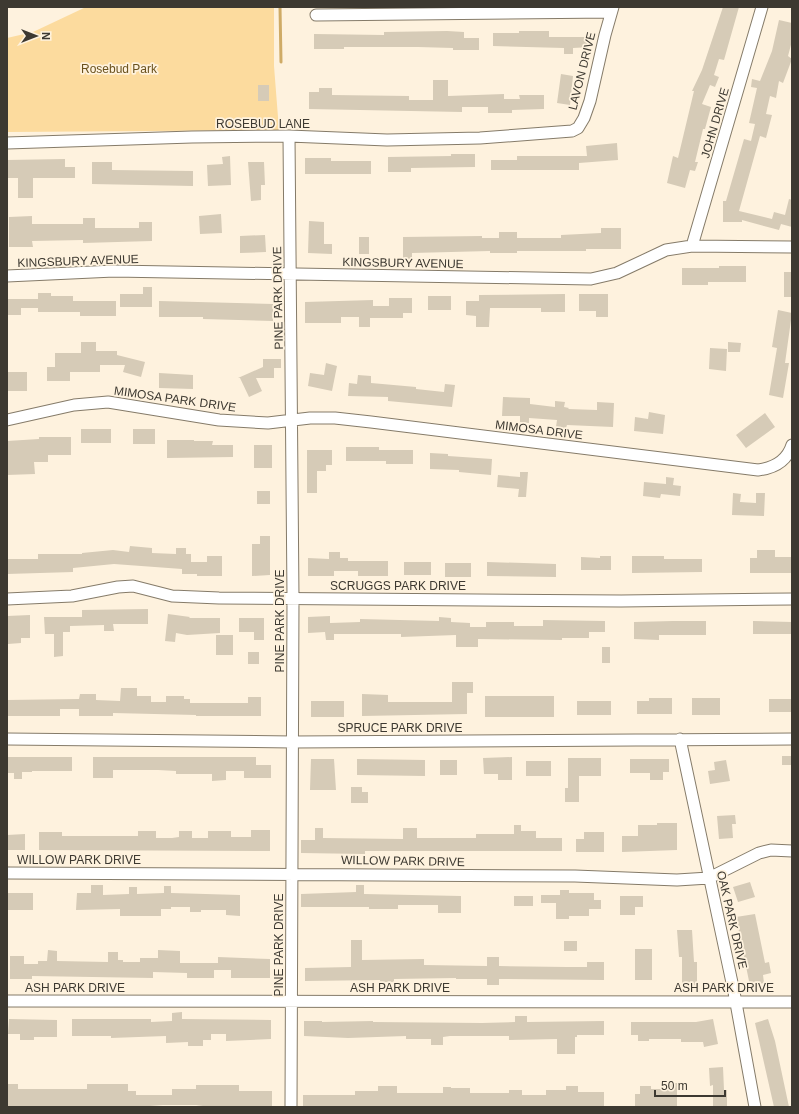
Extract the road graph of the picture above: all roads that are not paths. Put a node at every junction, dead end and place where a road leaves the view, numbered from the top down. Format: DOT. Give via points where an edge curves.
graph roads {
  1 [pos="762,7"];
  2 [pos="612,10"];
  3 [pos="316,15"];
  4 [pos="519,135"];
  5 [pos="289,136"];
  6 [pos="7,143"];
  7 [pos="692,246"];
  8 [pos="792,247"];
  9 [pos="290,274"];
  10 [pos="7,276"];
  11 [pos="7,420"];
  12 [pos="292,420"];
  13 [pos="792,445"];
  14 [pos="293,598"];
  15 [pos="7,599"];
  16 [pos="792,599"];
  17 [pos="7,739"];
  18 [pos="680,739"];
  19 [pos="792,739"];
  20 [pos="293,742"];
  21 [pos="792,851"];
  22 [pos="7,873"];
  23 [pos="292,873"];
  24 [pos="709,878"];
  25 [pos="7,1001"];
  26 [pos="291,1001"];
  27 [pos="736,1001"];
  28 [pos="792,1002"];
  29 [pos="291,1107"];
  30 [pos="755,1107"];
  1 -- 7 [label="street, JOHN DRIVE"];
  2 -- 3 [label="street"];
  2 -- 4 [label="street, LAVON DRIVE" via="590,101 578,128 572,131"];
  4 -- 5 [label="street, ROSEBUD LANE" via="388,140"];
  5 -- 6 [label="street, ROSEBUD LANE"];
  5 -- 9 [label="street, PINE PARK DRIVE"];
  7 -- 8 [label="street, KINGSBURY AVENUE"];
  7 -- 9 [label="street, KINGSBURY AVENUE" via="666,250 617,273 592,279"];
  9 -- 10 [label="street, KINGSBURY AVENUE" via="114,271"];
  9 -- 12 [label="street, PINE PARK DRIVE"];
  11 -- 12 [label="street, MIMOSA PARK DRIVE" via="74,406 108,402 218,420"];
  12 -- 13 [label="street, MIMOSA DRIVE" via="335,418 758,470 770,468 780,462 786,457"];
  12 -- 14 [label="street, PINE PARK DRIVE"];
  14 -- 15 [label="street, SCRUGGS PARK DRIVE" via="172,596 133,586 72,596"];
  14 -- 16 [label="street, SCRUGGS PARK DRIVE" via="621,601"];
  14 -- 20 [label="street, PINE PARK DRIVE"];
  17 -- 20 [label="street, SPRUCE PARK DRIVE"];
  18 -- 19 [label="street, SPRUCE PARK DRIVE"];
  18 -- 20 [label="street, SPRUCE PARK DRIVE"];
  18 -- 24 [label="street, OAK PARK DRIVE"];
  20 -- 23 [label="street, PINE PARK DRIVE"];
  21 -- 24 [label="street, WILLOW PARK DRIVE" via="771,850 759,853"];
  22 -- 23 [label="street, WILLOW PARK DRIVE"];
  23 -- 24 [label="street, WILLOW PARK DRIVE" via="575,876 677,880"];
  23 -- 26 [label="street, PINE PARK DRIVE"];
  24 -- 27 [label="street, OAK PARK DRIVE"];
  25 -- 26 [label="street, ASH PARK DRIVE"];
  26 -- 27 [label="street, ASH PARK DRIVE"];
  26 -- 29 [label="street, PINE PARK DRIVE"];
  27 -- 28 [label="street, ASH PARK DRIVE"];
  27 -- 30 [label="street, OAK PARK DRIVE"];
}
